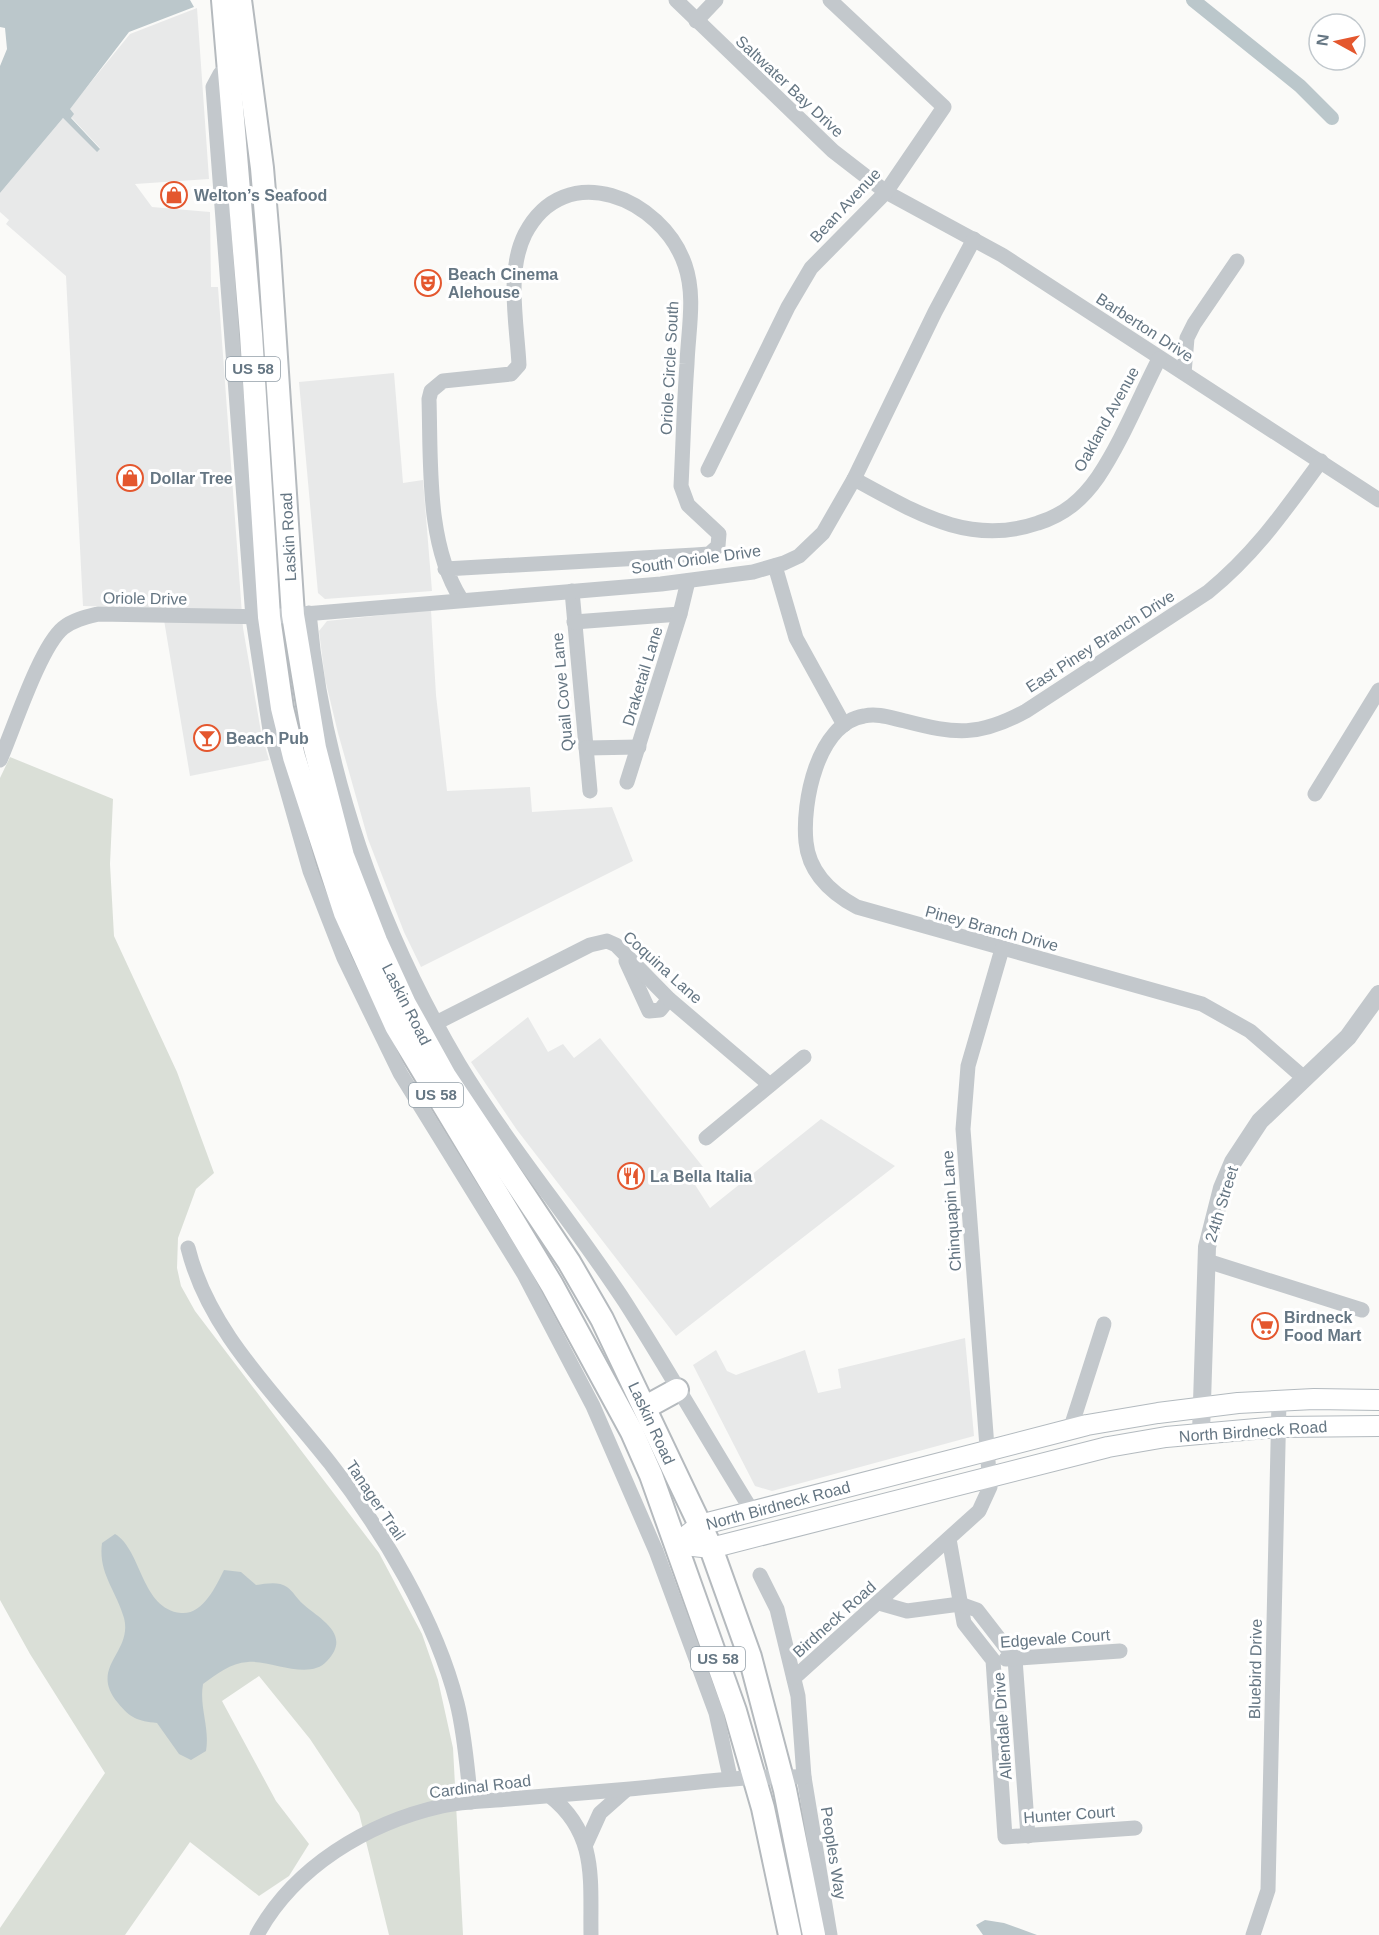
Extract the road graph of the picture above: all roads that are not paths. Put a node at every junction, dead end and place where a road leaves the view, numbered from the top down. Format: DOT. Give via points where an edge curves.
graph roads {
  1 [pos="223,0"];
  2 [pos="240,0"];
  3 [pos="676,0"];
  4 [pos="716,0"];
  5 [pos="830,0"];
  6 [pos="696,21"];
  7 [pos="886,192"];
  8 [pos="974,239"];
  9 [pos="269,251"];
  10 [pos="235,254"];
  11 [pos="1237,261"];
  12 [pos="1159,359"];
  13 [pos="1184,373"];
  14 [pos="1321,461"];
  15 [pos="708,471"];
  16 [pos="854,479"];
  17 [pos="1379,500"];
  18 [pos="775,566"];
  19 [pos="445,569"];
  20 [pos="688,581"];
  21 [pos="572,591"];
  22 [pos="461,599"];
  23 [pos="301,614"];
  24 [pos="680,614"];
  25 [pos="261,618"];
  26 [pos="574,622"];
  27 [pos="1379,690"];
  28 [pos="843,725"];
  29 [pos="639,747"];
  30 [pos="586,748"];
  31 [pos="0,760"];
  32 [pos="627,782"];
  33 [pos="590,791"];
  34 [pos="1315,794"];
  35 [pos="1002,949"];
  36 [pos="621,950"];
  37 [pos="1379,994"];
  38 [pos="669,999"];
  39 [pos="410,1032"];
  40 [pos="804,1057"];
  41 [pos="1304,1078"];
  42 [pos="770,1085"];
  43 [pos="706,1138"];
  44 [pos="188,1248"];
  45 [pos="1207,1261"];
  46 [pos="624,1302"];
  47 [pos="1362,1310"];
  48 [pos="602,1319"];
  49 [pos="1104,1324"];
  50 [pos="677,1390"];
  51 [pos="1379,1400"];
  52 [pos="1279,1401"];
  53 [pos="646,1407"];
  54 [pos="1201,1407"];
  55 [pos="1379,1426"];
  56 [pos="1278,1427"];
  57 [pos="1070,1430"];
  58 [pos="1201,1433"];
  59 [pos="989,1450"];
  60 [pos="991,1475"];
  61 [pos="752,1511"];
  62 [pos="700,1525"];
  63 [pos="950,1539"];
  64 [pos="666,1547"];
  65 [pos="711,1548"];
  66 [pos="760,1575"];
  67 [pos="879,1603"];
  68 [pos="960,1604"];
  69 [pos="1120,1651"];
  70 [pos="1015,1659"];
  71 [pos="993,1660"];
  72 [pos="794,1678"];
  73 [pos="753,1776"];
  74 [pos="781,1776"];
  75 [pos="730,1777"];
  76 [pos="804,1777"];
  77 [pos="626,1790"];
  78 [pos="550,1796"];
  79 [pos="471,1802"];
  80 [pos="1135,1828"];
  81 [pos="1028,1836"];
  82 [pos="1005,1837"];
  83 [pos="586,1844"];
  84 [pos="257,1935"];
  85 [pos="591,1935"];
  86 [pos="790,1935"];
  87 [pos="814,1935"];
  88 [pos="830,1935"];
  89 [pos="1253,1935"];
  1 -- 10 [label="main road, Laskin Road / US 58"];
  2 -- 9 [label="main road, Laskin Road / US 58"];
  3 -- 6 [label="street, Saltwater Bay Drive"];
  4 -- 6 [label="street"];
  5 -- 7 [label="street, Bean Avenue" via="944,107"];
  6 -- 7 [label="street, Saltwater Bay Drive" via="833,151"];
  7 -- 8 [label="street, Barberton Drive"];
  7 -- 15 [label="street, Bean Avenue" via="811,268"];
  8 -- 12 [label="street, Barberton Drive"];
  8 -- 16 [label="street, South Oriole Drive"];
  9 -- 10 [label="main road"];
  9 -- 23 [label="main road, Laskin Road / US 58"];
  10 -- 25 [label="main road, Laskin Road / US 58"];
  11 -- 13 [label="street" via="1187,338"];
  12 -- 13 [label="street, Barberton Drive"];
  12 -- 16 [label="street, Oakland Avenue" via="1098,477 1059,516 1023,528 992,533 967,531"];
  13 -- 14 [label="street, Barberton Drive"];
  14 -- 17 [label="street, Barberton Drive"];
  14 -- 28 [label="street, East Piney Branch Drive" via="1275,526 1229,575 1026,711 1000,725 963,733 879,715"];
  16 -- 18 [label="street, South Oriole Drive" via="812,546"];
  18 -- 20 [label="street, South Oriole Drive"];
  18 -- 28 [label="street" via="796,638"];
  19 -- 19 [label="street, Oriole Circle South" via="709,554 718,546 719,534 695,515 681,486 691,308 685,267 678,247 658,222 623,199 578,192 542,211 525,234 516,262 516,371 443,381 431,391 438,547"];
  19 -- 22 [label="street, Oriole Circle South"];
  20 -- 21 [label="street, South Oriole Drive"];
  20 -- 24 [label="street, Draketail Lane"];
  21 -- 22 [label="street, South Oriole Drive"];
  21 -- 26 [label="street, Quail Cove Lane"];
  22 -- 23 [label="street, South Oriole Drive"];
  23 -- 25 [label="street, South Oriole Drive"];
  23 -- 39 [label="main road, Laskin Road / US 58" via="315,748 343,856"];
  24 -- 26 [label="street"];
  24 -- 29 [label="street, Draketail Lane"];
  25 -- 31 [label="street, Oriole Drive" via="98,614 72,622 53,638 45,651"];
  25 -- 39 [label="main road, Laskin Road / US 58" via="314,824 345,914"];
  26 -- 30 [label="street, Quail Cove Lane"];
  27 -- 34 [label="street"];
  28 -- 35 [label="street, Piney Branch Drive" via="826,749 809,786 805,828 815,872 830,889 857,907"];
  29 -- 30 [label="street"];
  29 -- 32 [label="street, Draketail Lane"];
  30 -- 33 [label="street, Quail Cove Lane"];
  35 -- 41 [label="street, Piney Branch Drive" via="1203,1004 1250,1031"];
  35 -- 59 [label="street, Chinquapin Lane" via="968,1066 963,1129"];
  36 -- 38 [label="street, Coquina Lane"];
  36 -- 38 [label="street" via="649,1011 660,1010"];
  36 -- 39 [label="street, Coquina Lane" via="606,941 598,942"];
  37 -- 41 [label="street, 24th Street" via="1348,1037"];
  38 -- 42 [label="street, Coquina Lane"];
  39 -- 46 [label="street, Laskin Road" via="461,1066"];
  39 -- 48 [label="main road, Laskin Road / US 58" via="569,1262"];
  39 -- 64 [label="main road, Laskin Road / US 58" via="632,1432"];
  40 -- 42 [label="street"];
  41 -- 45 [label="street, 24th Street" via="1260,1121 1233,1162 1213,1221"];
  42 -- 43 [label="street"];
  44 -- 79 [label="street, Tanager Trail" via="200,1285 221,1325 349,1490 414,1596 452,1683"];
  45 -- 47 [label="street"];
  45 -- 54 [label="street, 24th Street"];
  46 -- 48 [label="street"];
  46 -- 50 [label="street, Laskin Road"];
  48 -- 53 [label="main road, Laskin Road / US 58"];
  49 -- 57 [label="street"];
  50 -- 53 [label="main road"];
  50 -- 61 [label="street, Laskin Road"];
  51 -- 52 [label="main road, North Birdneck Road"];
  52 -- 54 [label="main road, North Birdneck Road"];
  52 -- 56 [label="street, Bluebird Drive"];
  53 -- 62 [label="main road, Laskin Road / US 58"];
  54 -- 57 [label="main road, North Birdneck Road"];
  54 -- 58 [label="street, 24th Street"];
  55 -- 56 [label="main road, North Birdneck Road"];
  56 -- 58 [label="main road, North Birdneck Road"];
  56 -- 89 [label="street, Bluebird Drive" via="1268,1890"];
  57 -- 59 [label="main road, North Birdneck Road"];
  58 -- 60 [label="main road, North Birdneck Road" via="1108,1447"];
  59 -- 60 [label="street, Chinquapin Lane"];
  59 -- 61 [label="main road, North Birdneck Road"];
  60 -- 63 [label="street, Birdneck Road" via="986,1500 979,1511"];
  60 -- 65 [label="main road, North Birdneck Road"];
  61 -- 62 [label="main road, North Birdneck Road"];
  62 -- 64 [label="main road, North Birdneck Road"];
  62 -- 65 [label="main road, Laskin Road / US 58"];
  63 -- 67 [label="street, Birdneck Road"];
  63 -- 68 [label="street, Allendale Drive"];
  64 -- 65 [label="main road, North Birdneck Road"];
  64 -- 73 [label="main road, Laskin Road / US 58" via="718,1657"];
  64 -- 75 [label="street, Laskin Road" via="717,1713"];
  65 -- 74 [label="main road, Laskin Road / US 58" via="750,1657"];
  66 -- 72 [label="street" via="777,1608"];
  67 -- 68 [label="street" via="907,1611"];
  67 -- 72 [label="street, Birdneck Road"];
  68 -- 70 [label="street, Allendale Drive" via="977,1610"];
  68 -- 71 [label="street, Allendale Drive" via="964,1623"];
  69 -- 70 [label="street, Edgevale Court"];
  70 -- 71 [label="street, Edgevale Court"];
  70 -- 81 [label="street, Allendale Drive"];
  71 -- 82 [label="street, Allendale Drive"];
  72 -- 76 [label="street, Birdneck Road" via="802,1726"];
  73 -- 74 [label="street"];
  73 -- 75 [label="street, Cardinal Road"];
  73 -- 86 [label="main road, Laskin Road / US 58"];
  74 -- 76 [label="street"];
  74 -- 87 [label="main road, Laskin Road / US 58"];
  75 -- 77 [label="street, Cardinal Road"];
  76 -- 88 [label="street, Peoples Way"];
  77 -- 78 [label="street, Cardinal Road"];
  77 -- 83 [label="street" via="600,1813"];
  78 -- 79 [label="street, Cardinal Road"];
  78 -- 83 [label="street" via="572,1817"];
  79 -- 84 [label="street, Cardinal Road" via="443,1805 403,1817 336,1850 289,1890"];
  80 -- 81 [label="street, Hunter Court"];
  81 -- 82 [label="street, Hunter Court"];
  83 -- 85 [label="street"];
}
